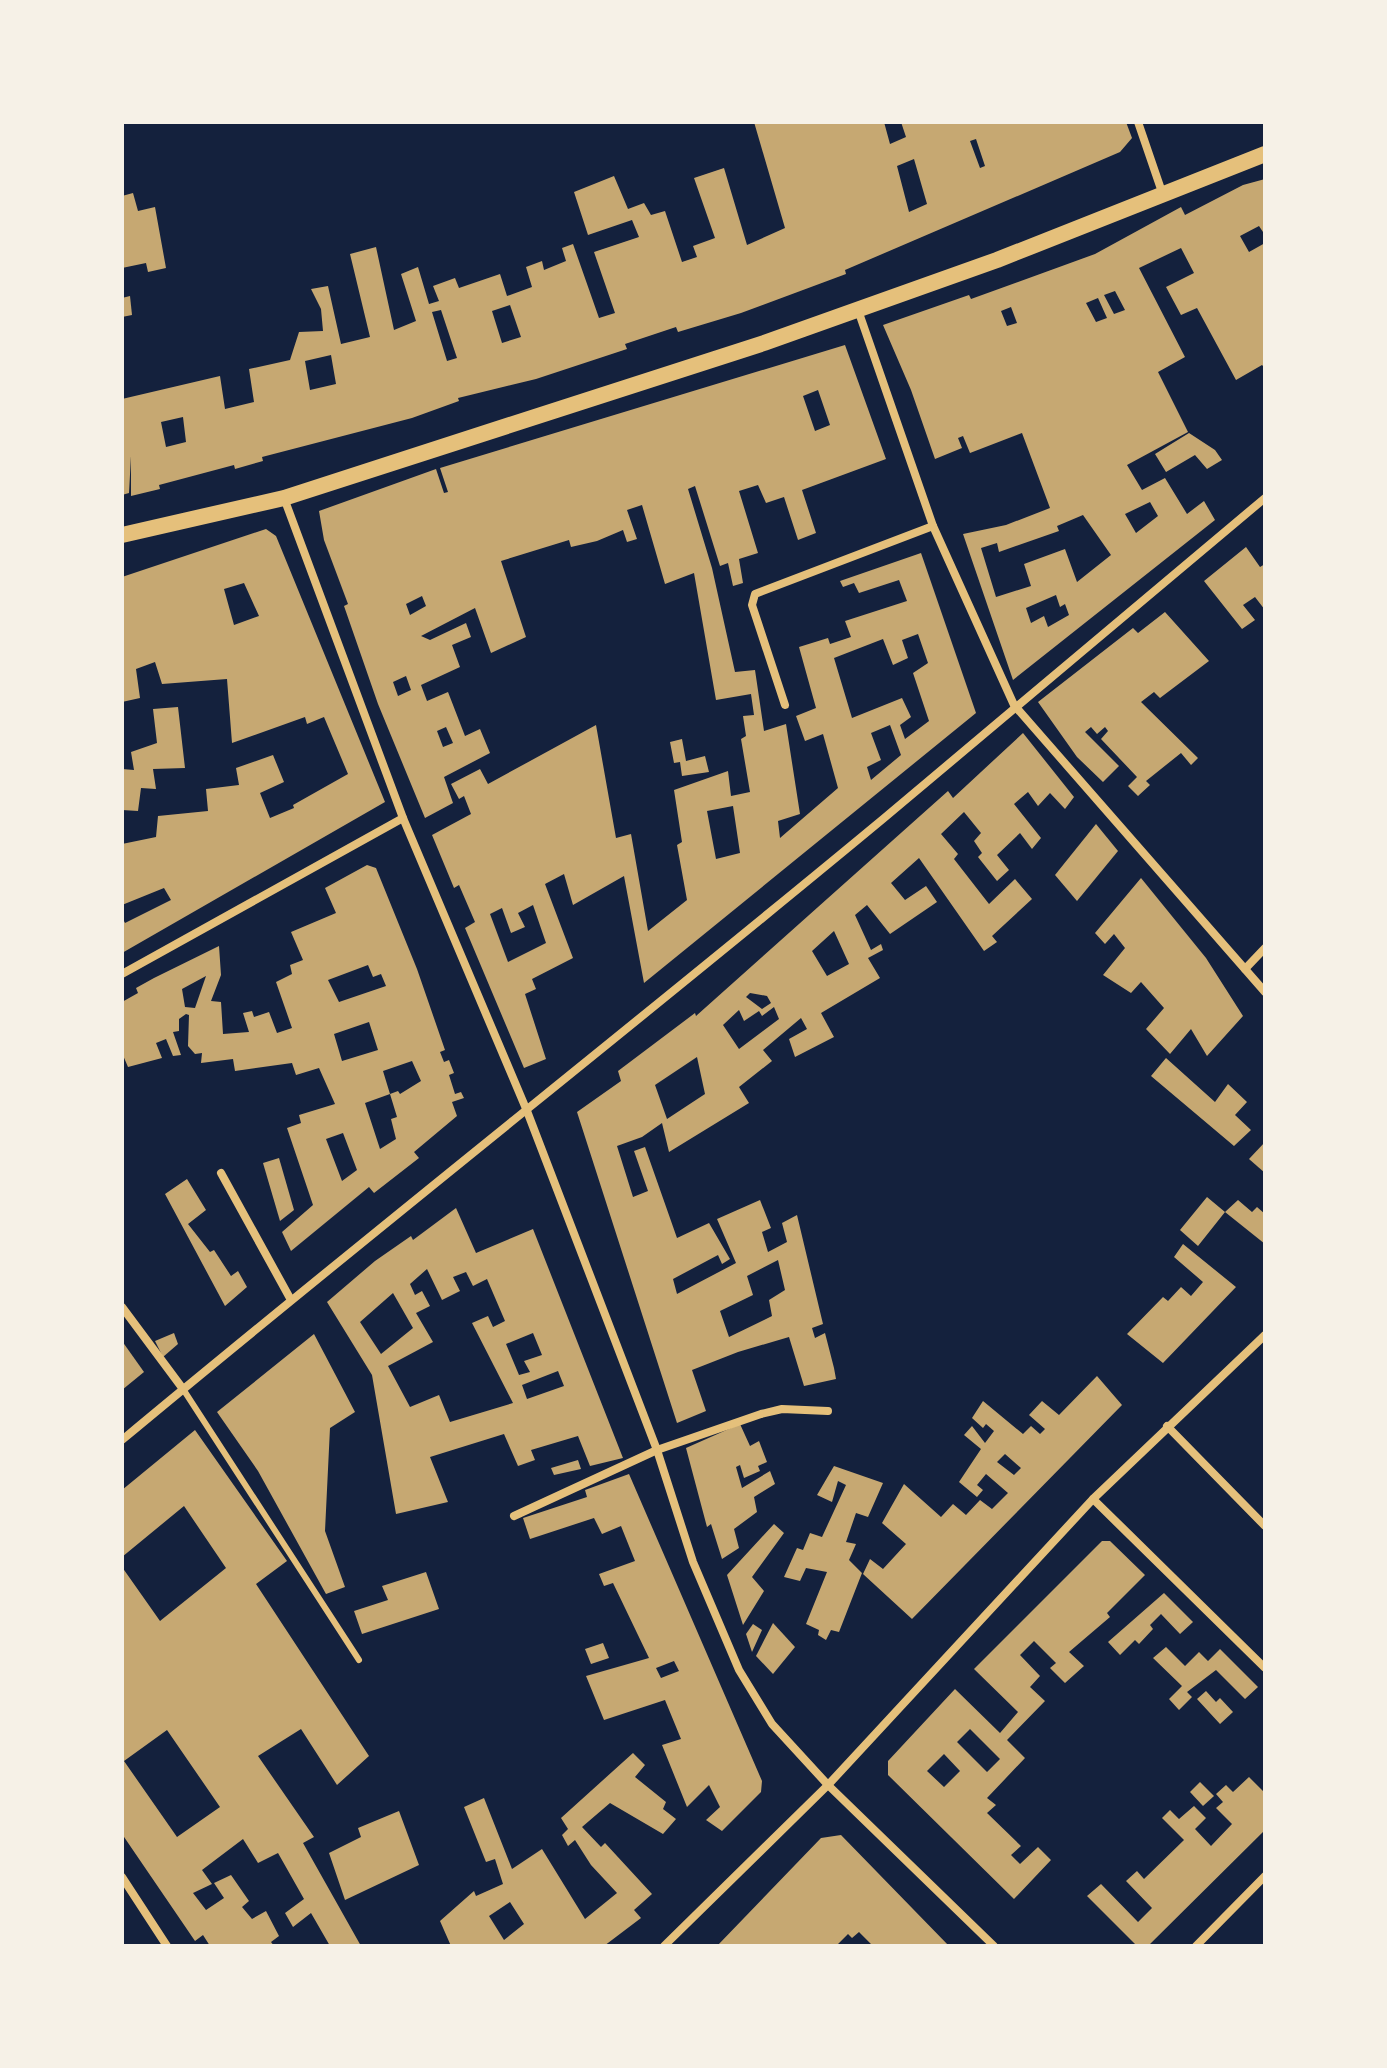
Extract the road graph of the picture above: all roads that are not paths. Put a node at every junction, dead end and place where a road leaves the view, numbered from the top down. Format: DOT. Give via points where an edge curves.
graph roads {
  1 [pos="1138,122"];
  2 [pos="1265,154"];
  3 [pos="1163,196"];
  4 [pos="858,309"];
  5 [pos="284,498"];
  6 [pos="1265,498"];
  7 [pos="933,526"];
  8 [pos="122,535"];
  9 [pos="785,705"];
  10 [pos="1014,705"];
  11 [pos="403,818"];
  12 [pos="1265,948"];
  13 [pos="1245,969"];
  14 [pos="122,974"];
  15 [pos="1265,992"];
  16 [pos="527,1111"];
  17 [pos="221,1173"];
  18 [pos="291,1300"];
  19 [pos="122,1307"];
  20 [pos="1265,1335"];
  21 [pos="183,1389"];
  22 [pos="828,1411"];
  23 [pos="1167,1426"];
  24 [pos="122,1440"];
  25 [pos="657,1450"];
  26 [pos="1093,1499"];
  27 [pos="514,1516"];
  28 [pos="1265,1526"];
  29 [pos="359,1660"];
  30 [pos="1265,1668"];
  31 [pos="828,1785"];
  32 [pos="1265,1876"];
  33 [pos="122,1877"];
  34 [pos="167,1946"];
  35 [pos="664,1946"];
  36 [pos="994,1946"];
  37 [pos="1196,1946"];
  1 -- 3 [label="street"];
  2 -- 3 [label="main road"];
  3 -- 4 [label="main road"];
  4 -- 5 [label="main road"];
  4 -- 7 [label="street"];
  5 -- 8 [label="main road"];
  5 -- 11 [label="street"];
  6 -- 10 [label="street"];
  7 -- 9 [label="street" via="755,594 752,605"];
  7 -- 10 [label="street"];
  10 -- 13 [label="street"];
  10 -- 16 [label="street" via="886,817"];
  11 -- 14 [label="street"];
  11 -- 16 [label="street"];
  12 -- 13 [label="street"];
  13 -- 15 [label="street"];
  16 -- 18 [label="street"];
  16 -- 25 [label="street"];
  17 -- 18 [label="street"];
  18 -- 21 [label="street"];
  19 -- 21 [label="street"];
  20 -- 23 [label="street"];
  21 -- 24 [label="street"];
  21 -- 29 [label="lane"];
  22 -- 25 [label="street" via="772,1412"];
  23 -- 26 [label="street"];
  23 -- 28 [label="street"];
  25 -- 27 [label="street"];
  25 -- 31 [label="street" via="693,1562 739,1670 772,1724"];
  26 -- 30 [label="street"];
  26 -- 31 [label="street"];
  31 -- 35 [label="street"];
  31 -- 36 [label="street"];
  32 -- 37 [label="street"];
  33 -- 34 [label="street"];
}
